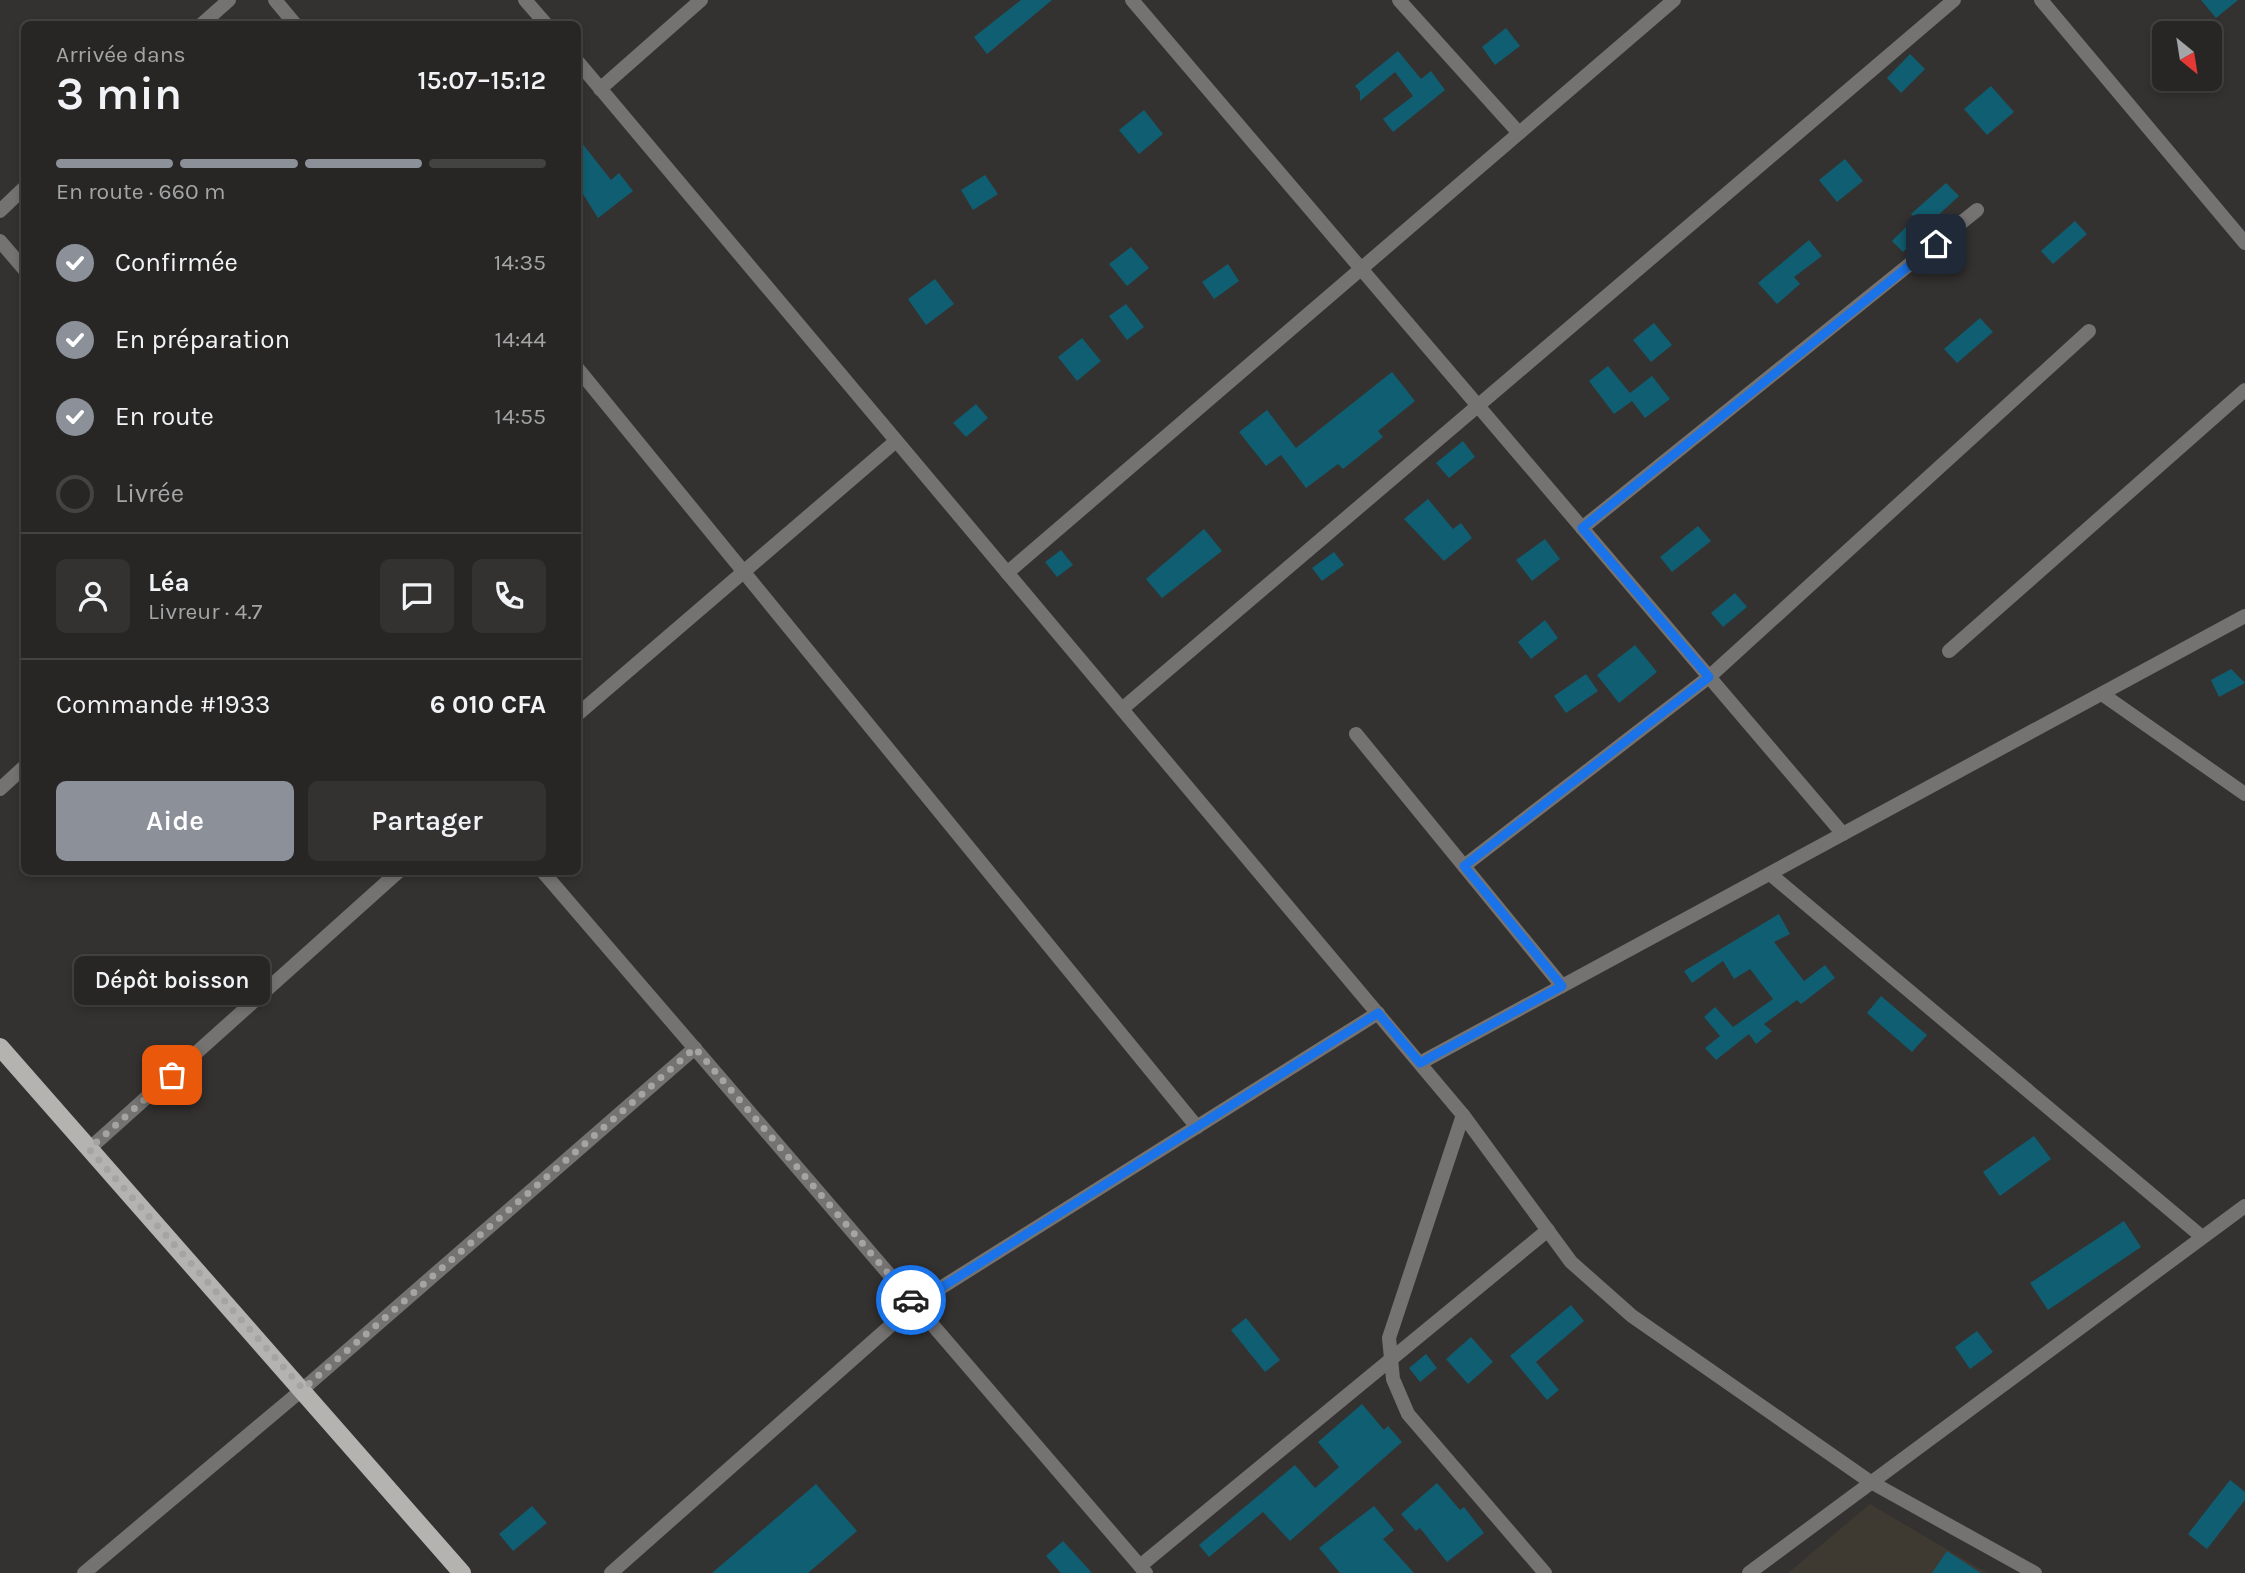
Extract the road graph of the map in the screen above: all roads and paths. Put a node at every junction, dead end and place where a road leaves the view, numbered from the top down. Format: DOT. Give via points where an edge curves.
graph roads {
  1 [pos="229,0"];
  2 [pos="275,0"];
  3 [pos="525,0"];
  4 [pos="702,0"];
  5 [pos="1132,0"];
  6 [pos="1674,0"];
  7 [pos="1954,0"];
  8 [pos="2041,0"];
  9 [pos="1403,1"];
  10 [pos="205,21"];
  11 [pos="292,21"];
  12 [pos="543,21"];
  13 [pos="581,66"];
  14 [pos="600,89"];
  15 [pos="1519,133"];
  16 [pos="21,191"];
  17 [pos="1978,210"];
  18 [pos="0,211"];
  19 [pos="0,241"];
  20 [pos="2245,243"];
  21 [pos="21,266"];
  22 [pos="1361,268"];
  23 [pos="2089,331"];
  24 [pos="581,373"];
  25 [pos="2245,390"];
  26 [pos="1478,406"];
  27 [pos="896,441"];
  28 [pos="1582,528"];
  29 [pos="743,572"];
  30 [pos="1007,573"];
  31 [pos="2245,616"];
  32 [pos="1949,651"];
  33 [pos="1709,677"];
  34 [pos="2102,694"];
  35 [pos="1122,709"];
  36 [pos="581,711"];
  37 [pos="1356,734"];
  38 [pos="21,770"];
  39 [pos="0,789"];
  40 [pos="2245,794"];
  41 [pos="1843,834"];
  42 [pos="1464,866"];
  43 [pos="1770,874"];
  44 [pos="395,875"];
  45 [pos="546,875"];
  46 [pos="1562,986"];
  47 [pos="1378,1013"];
  48 [pos="0,1047"];
  49 [pos="695,1048"];
  50 [pos="1420,1063"];
  51 [pos="1463,1115"];
  52 [pos="1197,1127"];
  53 [pos="89,1149"];
  54 [pos="2245,1206"];
  55 [pos="1548,1230"];
  56 [pos="2201,1236"];
  57 [pos="915,1304"];
  58 [pos="1391,1356"];
  59 [pos="303,1389"];
  60 [pos="1869,1482"];
  61 [pos="1143,1569"];
  62 [pos="84,1573"];
  63 [pos="462,1573"];
  64 [pos="611,1573"];
  65 [pos="1545,1573"];
  66 [pos="1749,1573"];
  67 [pos="2035,1573"];
  1 -- 10 [label="street"];
  2 -- 11 [label="street"];
  3 -- 12 [label="street"];
  4 -- 14 [label="street"];
  5 -- 22 [label="street"];
  6 -- 15 [label="street"];
  7 -- 26 [label="street"];
  8 -- 20 [label="street"];
  9 -- 15 [label="street"];
  13 -- 14 [label="street"];
  14 -- 27 [label="street"];
  15 -- 22 [label="street"];
  16 -- 18 [label="street"];
  17 -- 28 [label="street"];
  19 -- 21 [label="street"];
  22 -- 26 [label="street"];
  22 -- 30 [label="street"];
  23 -- 33 [label="street"];
  24 -- 29 [label="street"];
  25 -- 32 [label="street"];
  26 -- 28 [label="street"];
  26 -- 35 [label="street"];
  27 -- 29 [label="street"];
  27 -- 30 [label="street"];
  28 -- 33 [label="street"];
  29 -- 36 [label="street"];
  29 -- 52 [label="street"];
  30 -- 35 [label="street"];
  31 -- 34 [label="street"];
  33 -- 41 [label="street"];
  33 -- 42 [label="street"];
  34 -- 40 [label="street"];
  34 -- 41 [label="street"];
  35 -- 47 [label="street"];
  37 -- 42 [label="street"];
  38 -- 39 [label="street"];
  41 -- 43 [label="street"];
  42 -- 46 [label="street"];
  43 -- 46 [label="street"];
  43 -- 56 [label="street"];
  44 -- 53 [label="street"];
  45 -- 49 [label="street"];
  46 -- 50 [label="street"];
  47 -- 50 [label="street"];
  47 -- 52 [label="street"];
  48 -- 53 [label="main road"];
  49 -- 57 [label="street"];
  49 -- 59 [label="street"];
  50 -- 51 [label="street"];
  51 -- 55 [label="street"];
  51 -- 58 [label="street" via="1389,1338"];
  52 -- 57 [label="street"];
  53 -- 59 [label="main road"];
  54 -- 56 [label="street"];
  55 -- 58 [label="street"];
  55 -- 60 [label="street" via="1571,1262 1632,1316"];
  56 -- 60 [label="street"];
  57 -- 61 [label="street"];
  57 -- 64 [label="street"];
  58 -- 61 [label="street"];
  58 -- 65 [label="street" via="1393,1379 1408,1414"];
  59 -- 62 [label="street"];
  59 -- 63 [label="main road"];
  60 -- 66 [label="street"];
  60 -- 67 [label="street"];
}
